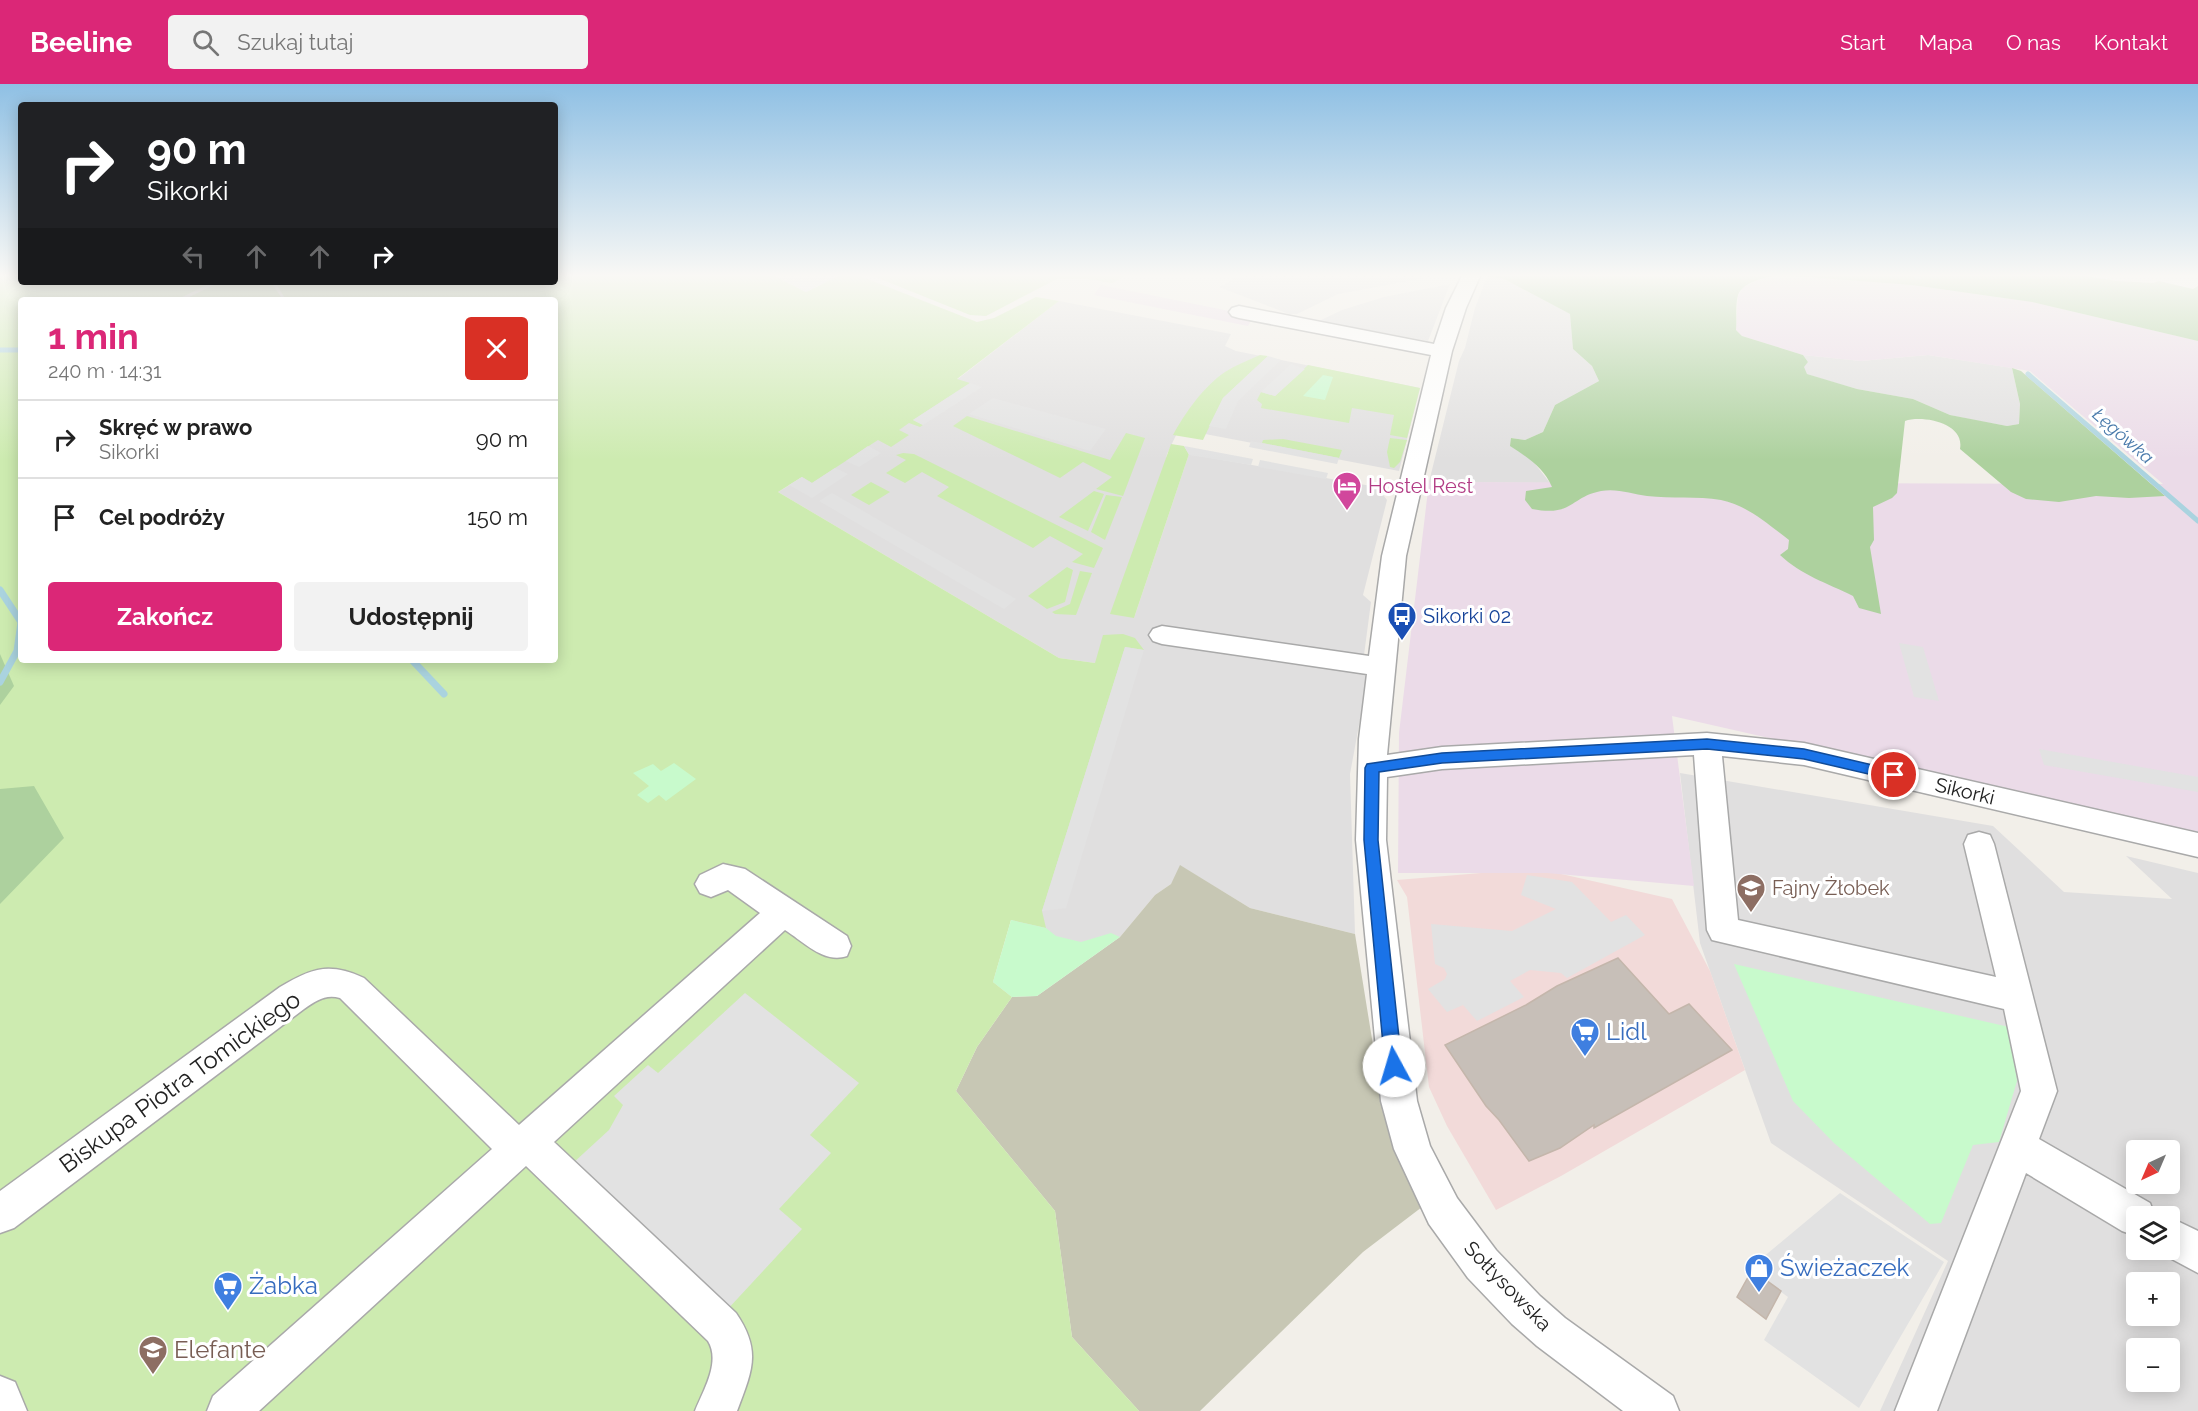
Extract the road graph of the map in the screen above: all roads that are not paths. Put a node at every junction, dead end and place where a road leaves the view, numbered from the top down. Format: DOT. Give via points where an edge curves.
graph roads {
  1 [pos="1364,336"];
  2 [pos="1447,336"];
  3 [pos="1442,351"];
  4 [pos="1162,635"];
  5 [pos="1381,667"];
  6 [pos="1707,744"];
  7 [pos="1372,768"];
  8 [pos="1979,844"];
  9 [pos="2198,845"];
  10 [pos="711,884"];
  11 [pos="784,911"];
  12 [pos="835,946"];
  13 [pos="2018,997"];
  14 [pos="524,1146"];
  15 [pos="2019,1148"];
  16 [pos="2126,1211"];
  17 [pos="0,1214"];
  18 [pos="2180,1242"];
  19 [pos="2198,1253"];
  20 [pos="0,1397"];
  21 [pos="6,1411"];
  22 [pos="228,1411"];
  23 [pos="716,1411"];
  24 [pos="1658,1411"];
  25 [pos="1916,1411"];
  1 -- 3 [label="street"];
  2 -- 3 [label="street, Sołtysowska"];
  3 -- 5 [label="street, Sołtysowska" via="1394,556"];
  4 -- 5 [label="street"];
  5 -- 7 [label="street, Sołtysowska"];
  6 -- 7 [label="street, Sikorki" via="1442,758"];
  6 -- 9 [label="street, Sikorki" via="1804,754"];
  6 -- 13 [label="street" via="1723,930"];
  7 -- 24 [label="street, Sołtysowska" via="1371,840 1394,1066 1406,1129 1421,1170 1443,1211 1503,1287 1570,1347"];
  8 -- 13 [label="street"];
  10 -- 11 [label="street" via="723,877 734,878"];
  11 -- 12 [label="street"];
  11 -- 14 [label="street"];
  13 -- 15 [label="street" via="2039,1091"];
  14 -- 17 [label="street, Biskupa Piotra Tomickiego" via="503,1136 352,988 324,982 292,998"];
  14 -- 22 [label="street"];
  14 -- 23 [label="street, Biskupa Piotra Tomickiego" via="544,1156 722,1327 734,1351"];
  15 -- 16 [label="street"];
  15 -- 25 [label="street"];
  18 -- 19 [label="street"];
  20 -- 21 [label="street"];
}
